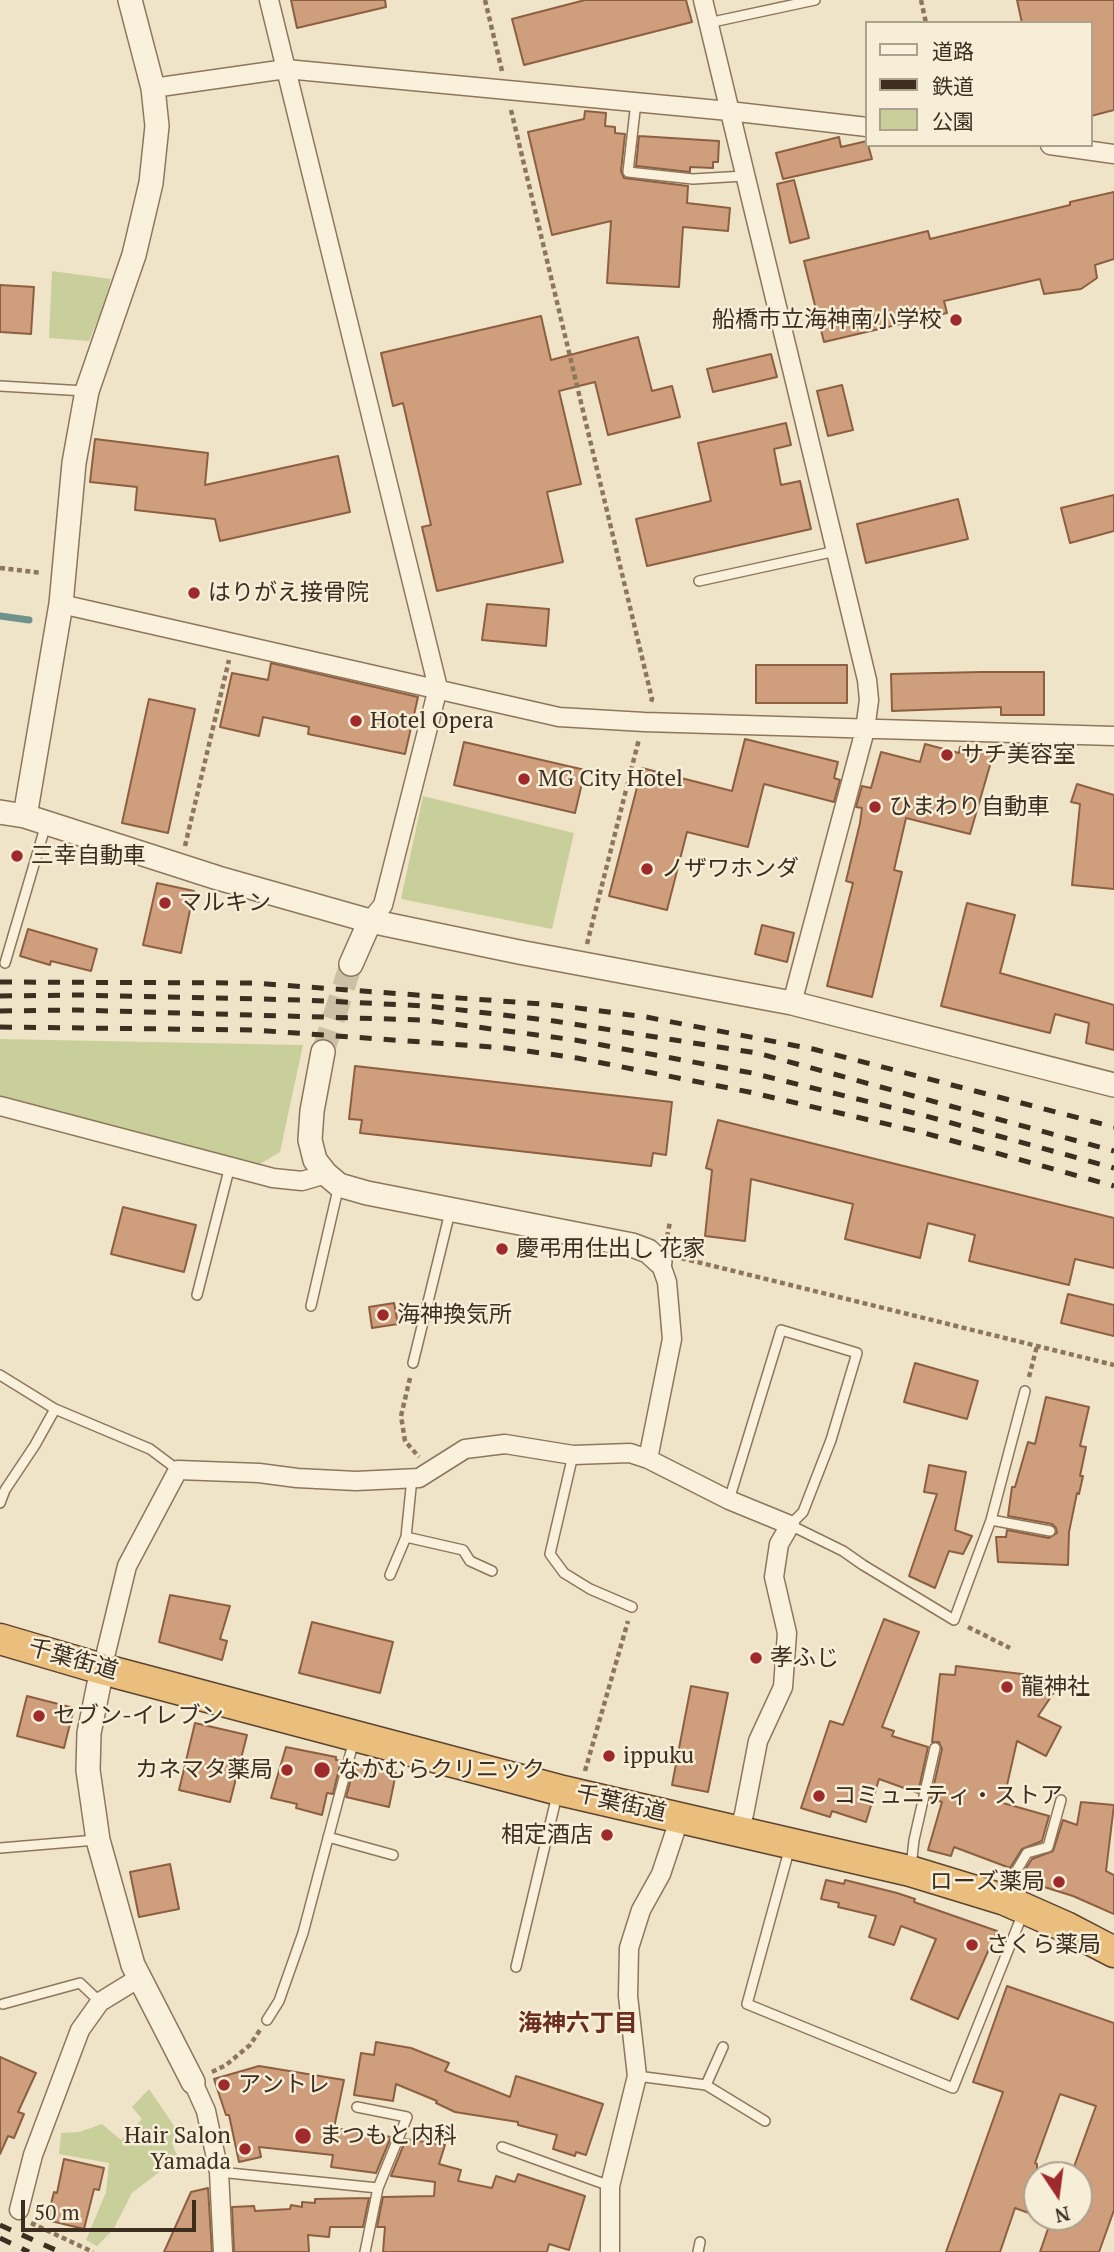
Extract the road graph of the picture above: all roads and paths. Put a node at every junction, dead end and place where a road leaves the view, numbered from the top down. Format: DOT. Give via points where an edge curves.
graph roads {
  1 [pos="130,0"];
  2 [pos="269,0"];
  3 [pos="485,0"];
  4 [pos="703,0"];
  5 [pos="815,0"];
  6 [pos="921,0"];
  7 [pos="926,21"];
  8 [pos="708,23"];
  9 [pos="286,69"];
  10 [pos="153,88"];
  11 [pos="506,89"];
  12 [pos="636,102"];
  13 [pos="729,111"];
  14 [pos="866,127"];
  15 [pos="1064,147"];
  16 [pos="1114,154"];
  17 [pos="744,176"];
  18 [pos="0,386"];
  19 [pos="87,391"];
  20 [pos="836,551"];
  21 [pos="0,568"];
  22 [pos="64,575"];
  23 [pos="699,581"];
  24 [pos="61,604"];
  25 [pos="233,643"];
  26 [pos="438,688"];
  27 [pos="644,722"];
  28 [pos="865,730"];
  29 [pos="1114,736"];
  30 [pos="0,812"];
  31 [pos="36,819"];
  32 [pos="183,851"];
  33 [pos="370,921"];
  34 [pos="586,948"];
  35 [pos="5,963"];
  36 [pos="351,964"];
  37 [pos="792,1003"];
  38 [pos="323,1052"];
  39 [pos="1114,1085"];
  40 [pos="0,1106"];
  41 [pos="230,1166"];
  42 [pos="333,1179"];
  43 [pos="450,1210"];
  44 [pos="670,1222"];
  45 [pos="666,1238"];
  46 [pos="660,1262"];
  47 [pos="197,1295"];
  48 [pos="311,1306"];
  49 [pos="1037,1346"];
  50 [pos="413,1363"];
  51 [pos="1114,1365"];
  52 [pos="0,1375"];
  53 [pos="1025,1391"];
  54 [pos="55,1409"];
  55 [pos="573,1455"];
  56 [pos="648,1459"];
  57 [pos="178,1470"];
  58 [pos="432,1470"];
  59 [pos="412,1478"];
  60 [pos="729,1500"];
  61 [pos="0,1503"];
  62 [pos="991,1520"];
  63 [pos="790,1525"];
  64 [pos="1050,1531"];
  65 [pos="406,1537"];
  66 [pos="492,1571"];
  67 [pos="390,1575"];
  68 [pos="632,1607"];
  69 [pos="954,1620"];
  70 [pos="0,1639"];
  71 [pos="1010,1648"];
  72 [pos="102,1669"];
  73 [pos="355,1735"];
  74 [pos="935,1748"];
  75 [pos="568,1792"];
  76 [pos="1061,1800"];
  77 [pos="680,1817"];
  78 [pos="738,1831"];
  79 [pos="328,1837"];
  80 [pos="98,1840"];
  81 [pos="792,1842"];
  82 [pos="0,1847"];
  83 [pos="393,1855"];
  84 [pos="910,1871"];
  85 [pos="1015,1904"];
  86 [pos="1114,1952"];
  87 [pos="516,1967"];
  88 [pos="139,1978"];
  89 [pos="100,2002"];
  90 [pos="3,2004"];
  91 [pos="267,2020"];
  92 [pos="723,2046"];
  93 [pos="226,2065"];
  94 [pos="637,2076"];
  95 [pos="193,2082"];
  96 [pos="706,2085"];
  97 [pos="357,2107"];
  98 [pos="765,2121"];
  99 [pos="502,2147"];
  100 [pos="219,2172"];
  101 [pos="610,2186"];
  102 [pos="378,2188"];
  103 [pos="19,2210"];
  104 [pos="93,2252"];
  105 [pos="223,2252"];
  106 [pos="365,2252"];
  107 [pos="610,2252"];
  1 -- 10 [label="street"];
  2 -- 9 [label="street"];
  3 -- 11 [label="path"];
  4 -- 8 [label="street"];
  5 -- 8 [label="lane"];
  6 -- 7 [label="path"];
  8 -- 13 [label="street"];
  9 -- 10 [label="street"];
  9 -- 11 [label="street"];
  9 -- 26 [label="street"];
  10 -- 19 [label="street" via="156,126 151,183 134,255"];
  11 -- 12 [label="street"];
  11 -- 27 [label="path" via="652,699"];
  12 -- 13 [label="street"];
  12 -- 17 [label="lane" via="628,172 693,179"];
  13 -- 14 [label="street"];
  13 -- 17 [label="street"];
  15 -- 16 [label="street"];
  17 -- 20 [label="street"];
  18 -- 19 [label="lane"];
  19 -- 22 [label="street" via="74,463"];
  20 -- 23 [label="lane"];
  20 -- 28 [label="street" via="867,680"];
  21 -- 22 [label="path"];
  22 -- 24 [label="street"];
  24 -- 25 [label="street"];
  24 -- 31 [label="street"];
  25 -- 26 [label="street"];
  25 -- 32 [label="path"];
  26 -- 27 [label="street" via="559,717"];
  26 -- 33 [label="street" via="383,905"];
  27 -- 28 [label="street"];
  27 -- 34 [label="path"];
  28 -- 29 [label="street"];
  28 -- 37 [label="street"];
  30 -- 31 [label="street"];
  31 -- 33 [label="street"];
  31 -- 35 [label="lane"];
  33 -- 36 [label="street"];
  33 -- 37 [label="street"];
  37 -- 39 [label="street"];
  38 -- 42 [label="street" via="310,1140 315,1160"];
  40 -- 41 [label="street"];
  41 -- 42 [label="street" via="273,1178"];
  41 -- 47 [label="lane"];
  42 -- 43 [label="street" via="367,1193"];
  42 -- 48 [label="lane"];
  43 -- 46 [label="street" via="632,1245"];
  43 -- 50 [label="lane"];
  44 -- 45 [label="path"];
  46 -- 49 [label="path" via="676,1257"];
  46 -- 56 [label="street" via="667,1282 672,1339"];
  49 -- 51 [label="path"];
  49 -- 53 [label="path"];
  50 -- 58 [label="path" via="401,1416 405,1441"];
  52 -- 54 [label="lane"];
  53 -- 62 [label="lane"];
  54 -- 57 [label="lane" via="150,1449"];
  54 -- 61 [label="lane"];
  55 -- 56 [label="street" via="630,1454"];
  55 -- 58 [label="street" via="505,1444 465,1449"];
  55 -- 68 [label="lane" via="550,1554 564,1573"];
  56 -- 60 [label="street"];
  57 -- 59 [label="street" via="356,1481"];
  57 -- 72 [label="street" via="127,1566"];
  58 -- 59 [label="street"];
  59 -- 65 [label="lane"];
  60 -- 63 [label="street"];
  60 -- 63 [label="lane" via="781,1330 857,1353 808,1500"];
  62 -- 64 [label="lane"];
  62 -- 69 [label="lane"];
  63 -- 69 [label="lane" via="843,1551"];
  63 -- 78 [label="street" via="779,1544 774,1577 787,1633 783,1686 758,1741"];
  65 -- 66 [label="lane" via="463,1550 470,1561"];
  65 -- 67 [label="lane"];
  68 -- 75 [label="path"];
  69 -- 71 [label="path"];
  70 -- 72 [label="highway, 千葉街道"];
  72 -- 73 [label="highway, 千葉街道"];
  72 -- 80 [label="street" via="89,1733 88,1770"];
  73 -- 75 [label="highway, 千葉街道"];
  73 -- 79 [label="lane"];
  74 -- 84 [label="lane"];
  75 -- 77 [label="highway, 千葉街道"];
  75 -- 87 [label="lane"];
  76 -- 85 [label="lane" via="1048,1847 1027,1853 1011,1880"];
  77 -- 78 [label="highway, 千葉街道"];
  77 -- 94 [label="street" via="629,1948 628,1996"];
  78 -- 81 [label="highway, 千葉街道"];
  79 -- 83 [label="lane"];
  79 -- 91 [label="lane" via="290,1973"];
  80 -- 82 [label="lane"];
  80 -- 88 [label="street"];
  81 -- 84 [label="highway, 千葉街道"];
  81 -- 85 [label="lane" via="747,2004 953,2088"];
  84 -- 85 [label="highway, 千葉街道"];
  85 -- 86 [label="highway, 千葉街道"];
  88 -- 89 [label="street"];
  88 -- 95 [label="street"];
  89 -- 90 [label="lane" via="80,1983"];
  89 -- 103 [label="street" via="80,2030 33,2155"];
  91 -- 93 [label="path" via="250,2045"];
  92 -- 96 [label="lane"];
  94 -- 96 [label="lane"];
  94 -- 101 [label="street"];
  95 -- 100 [label="street" via="206,2111"];
  96 -- 98 [label="lane"];
  97 -- 102 [label="lane" via="407,2117"];
  99 -- 101 [label="lane"];
  100 -- 102 [label="lane"];
  100 -- 105 [label="street"];
  101 -- 107 [label="street"];
  102 -- 106 [label="lane"];
  103 -- 104 [label="path" via="18,2217"];
}
